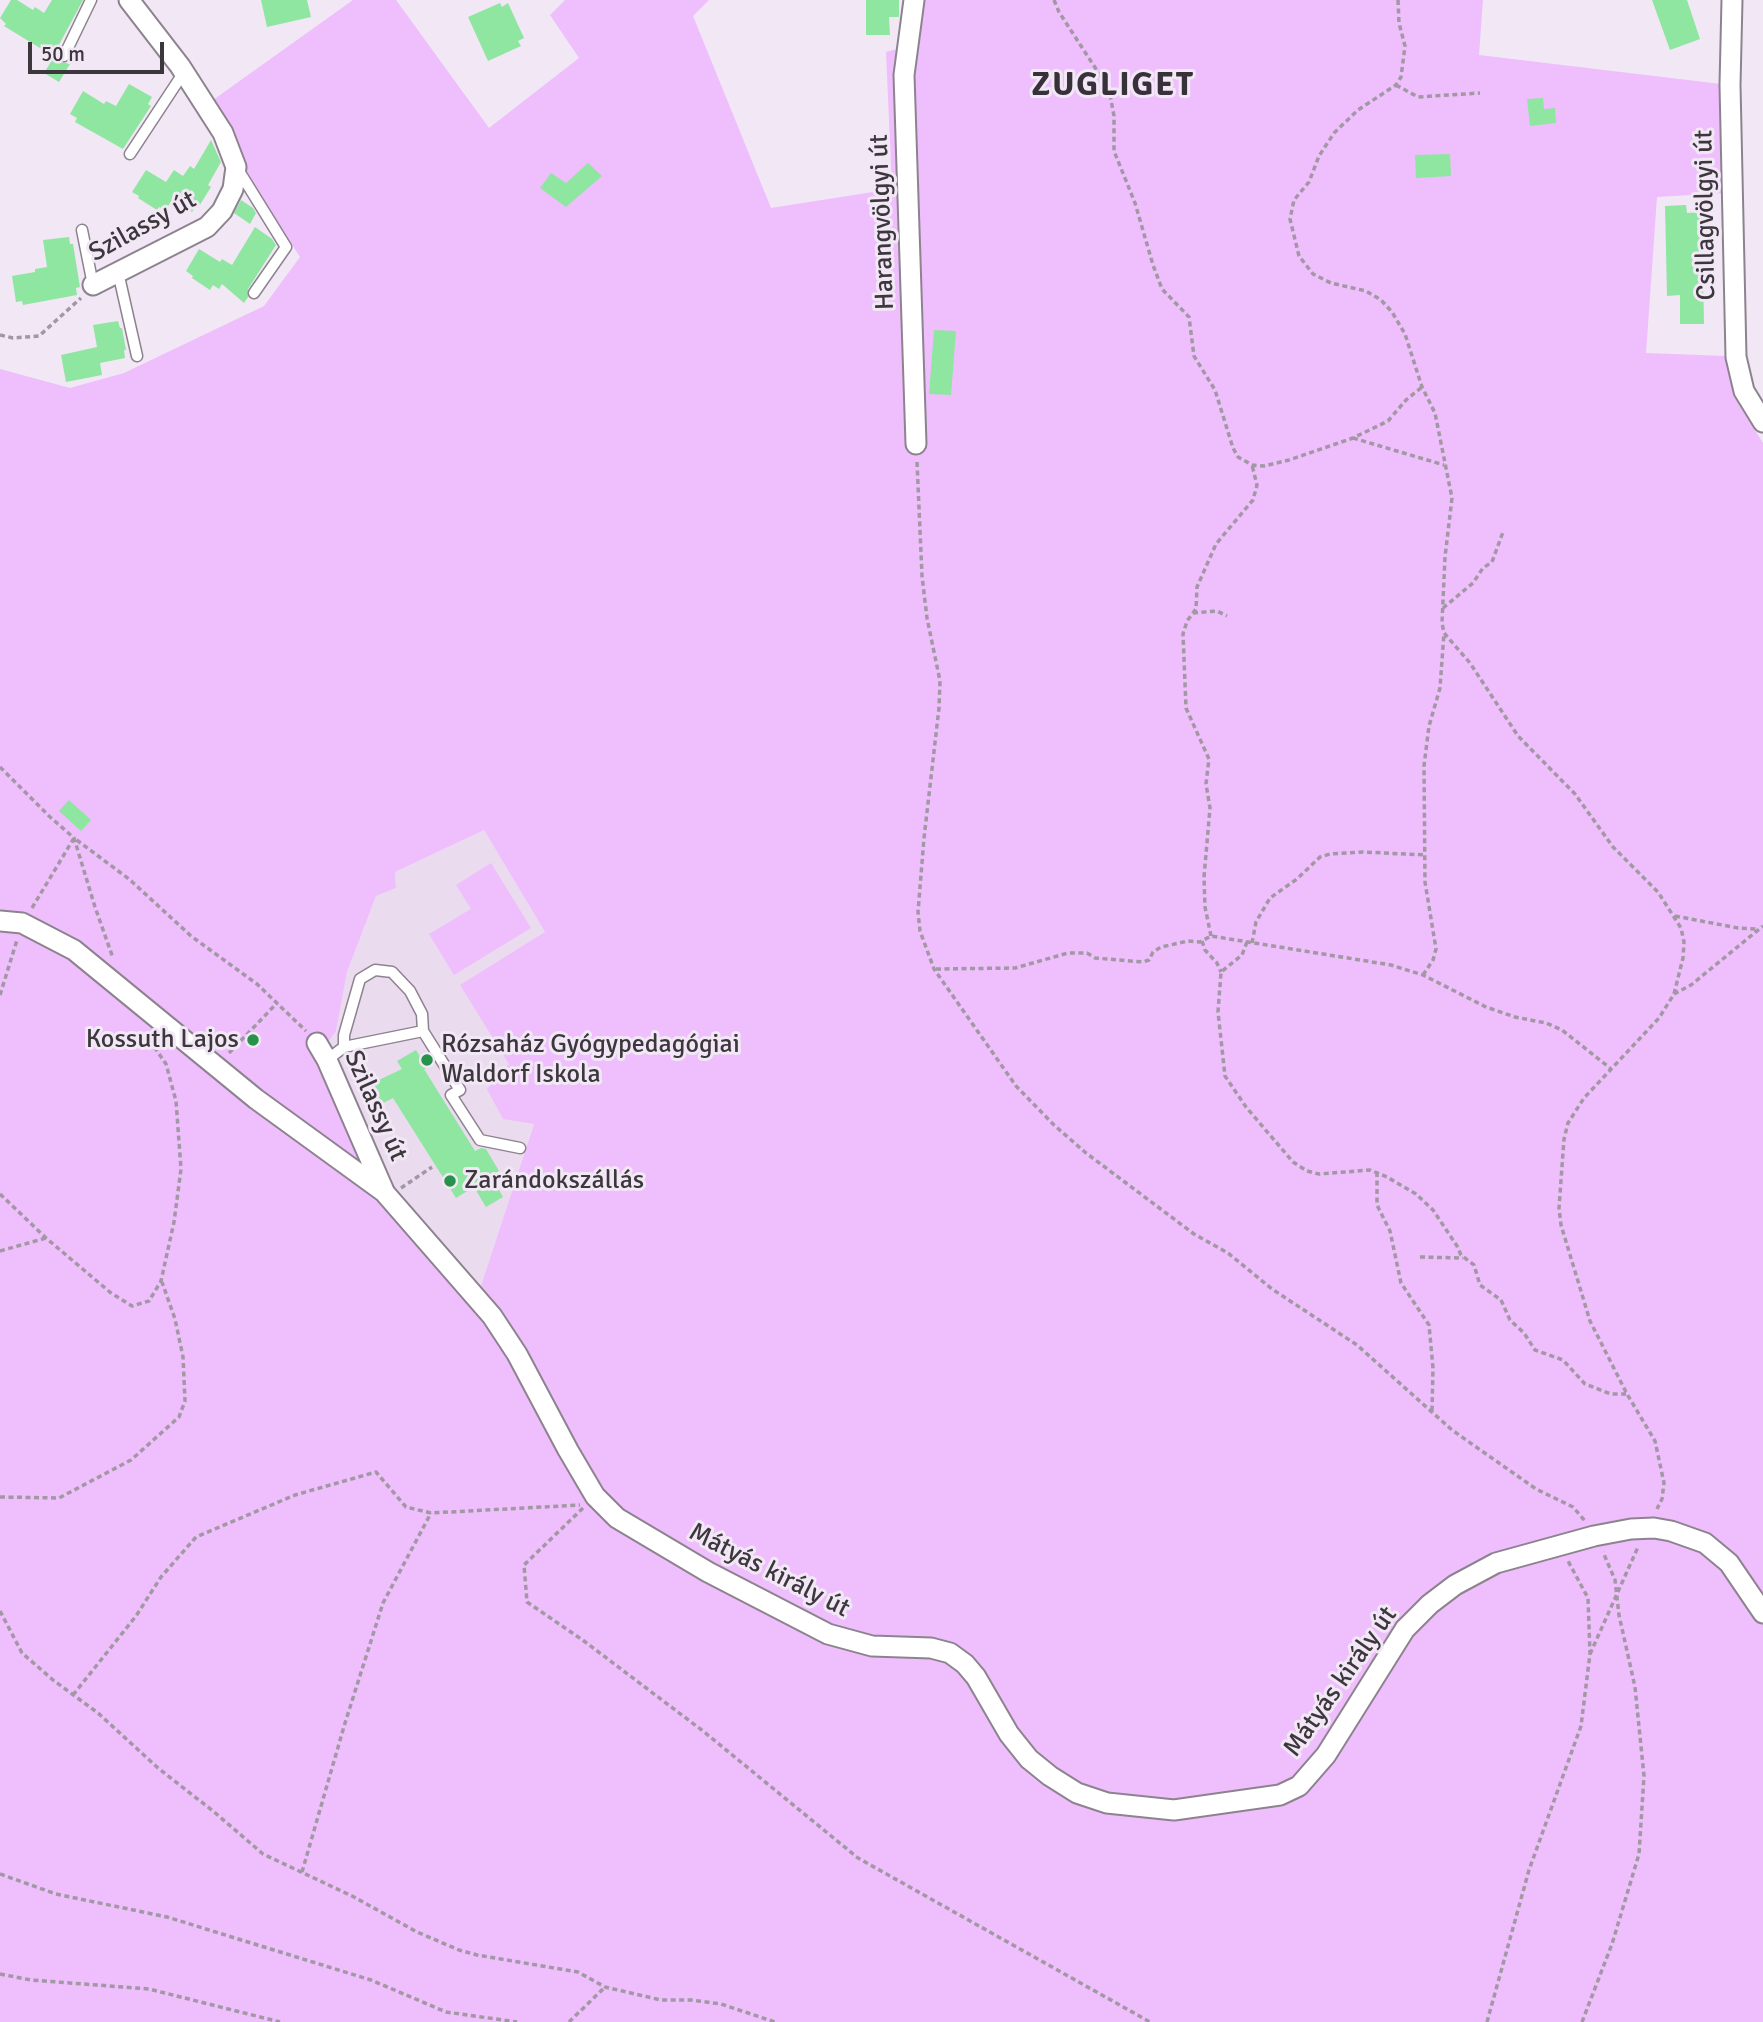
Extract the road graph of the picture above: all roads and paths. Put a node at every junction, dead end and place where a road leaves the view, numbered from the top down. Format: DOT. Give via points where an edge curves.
graph roads {
  1 [pos="91,0"];
  2 [pos="129,0"];
  3 [pos="914,0"];
  4 [pos="1054,0"];
  5 [pos="1398,0"];
  6 [pos="1732,0"];
  7 [pos="64,56"];
  8 [pos="184,72"];
  9 [pos="1396,85"];
  10 [pos="1480,93"];
  11 [pos="130,154"];
  12 [pos="236,166"];
  13 [pos="82,230"];
  14 [pos="118,271"];
  15 [pos="93,285"];
  16 [pos="254,293"];
  17 [pos="0,335"];
  18 [pos="137,356"];
  19 [pos="1422,387"];
  20 [pos="1763,422"];
  21 [pos="1353,438"];
  22 [pos="916,443"];
  23 [pos="1252,465"];
  24 [pos="1444,466"];
  25 [pos="1503,532"];
  26 [pos="1443,608"];
  27 [pos="1194,613"];
  28 [pos="1227,616"];
  29 [pos="1444,633"];
  30 [pos="0,767"];
  31 [pos="74,838"];
  32 [pos="1426,855"];
  33 [pos="1675,916"];
  34 [pos="0,920"];
  35 [pos="1760,927"];
  36 [pos="1211,936"];
  37 [pos="1202,941"];
  38 [pos="1247,942"];
  39 [pos="1252,943"];
  40 [pos="934,969"];
  41 [pos="1221,972"];
  42 [pos="1423,975"];
  43 [pos="127,994"];
  44 [pos="1674,995"];
  45 [pos="277,1003"];
  46 [pos="423,1031"];
  47 [pos="344,1047"];
  48 [pos="322,1051"];
  49 [pos="166,1064"];
  50 [pos="216,1067"];
  51 [pos="1610,1068"];
  52 [pos="520,1148"];
  53 [pos="432,1167"];
  54 [pos="1377,1172"];
  55 [pos="0,1194"];
  56 [pos="386,1194"];
  57 [pos="46,1238"];
  58 [pos="0,1251"];
  59 [pos="1420,1257"];
  60 [pos="1463,1258"];
  61 [pos="161,1282"];
  62 [pos="1627,1394"];
  63 [pos="1432,1411"];
  64 [pos="0,1497"];
  65 [pos="431,1513"];
  66 [pos="1648,1528"];
  67 [pos="1594,1536"];
  68 [pos="1560,1545"];
  69 [pos="1617,1592"];
  70 [pos="0,1611"];
  71 [pos="1763,1613"];
  72 [pos="1590,1654"];
  73 [pos="73,1695"];
  74 [pos="302,1872"];
  75 [pos="0,1874"];
  76 [pos="0,1974"];
  77 [pos="605,1987"];
  78 [pos="280,2022"];
  79 [pos="517,2022"];
  80 [pos="569,2022"];
  81 [pos="775,2022"];
  82 [pos="1150,2022"];
  83 [pos="1488,2022"];
  84 [pos="1583,2022"];
  1 -- 7 [label="lane"];
  2 -- 8 [label="street"];
  3 -- 22 [label="street, Harangvölgyi út" via="904,75"];
  4 -- 23 [label="path" via="1109,89 1114,151 1153,265 1169,298 1189,317 1194,356 1219,400 1233,448"];
  5 -- 9 [label="path" via="1405,57"];
  6 -- 20 [label="street, Csillagvölgyi út" via="1736,357 1744,391"];
  8 -- 11 [label="lane"];
  8 -- 12 [label="street" via="223,133"];
  9 -- 10 [label="path" via="1418,97"];
  9 -- 19 [label="path" via="1334,133 1309,183 1294,200 1290,219 1299,256 1313,274 1366,290 1392,312 1405,334"];
  12 -- 14 [label="street, Szilassy út" via="233,189 207,228"];
  12 -- 16 [label="lane" via="286,247"];
  13 -- 15 [label="lane"];
  14 -- 15 [label="street, Szilassy út"];
  14 -- 18 [label="lane"];
  15 -- 17 [label="path" via="39,336"];
  19 -- 21 [label="path" via="1388,421"];
  19 -- 24 [label="path" via="1438,421"];
  21 -- 23 [label="path" via="1275,464"];
  21 -- 24 [label="path"];
  22 -- 40 [label="path" via="922,576 940,681 918,912"];
  23 -- 27 [label="path" via="1257,485 1253,500 1216,544 1197,587"];
  24 -- 26 [label="path" via="1452,498"];
  25 -- 26 [label="path" via="1492,562"];
  26 -- 29 [label="path"];
  27 -- 28 [label="path" via="1217,611"];
  27 -- 36 [label="path" via="1183,634 1184,700 1209,759 1204,877"];
  29 -- 32 [label="path" via="1440,688 1424,766"];
  29 -- 33 [label="path" via="1470,663 1518,736 1575,794 1613,847"];
  30 -- 31 [label="path"];
  31 -- 43 [label="path"];
  31 -- 45 [label="path"];
  32 -- 39 [label="path" via="1363,852 1320,858 1270,898 1256,922"];
  32 -- 42 [label="path" via="1425,882 1436,949"];
  33 -- 35 [label="path" via="1738,928"];
  33 -- 44 [label="path" via="1684,942"];
  34 -- 43 [label="street" via="22,923 74,950"];
  35 -- 44 [label="path"];
  36 -- 37 [label="path"];
  36 -- 38 [label="path"];
  37 -- 40 [label="path" via="1161,947 1143,962 1068,953 1015,968"];
  37 -- 41 [label="path"];
  38 -- 39 [label="path"];
  38 -- 41 [label="path" via="1242,955"];
  39 -- 42 [label="path" via="1391,965"];
  40 -- 63 [label="path" via="1016,1086 1054,1125 1194,1234 1357,1345"];
  41 -- 54 [label="path" via="1218,1012 1225,1076 1246,1107 1285,1154 1307,1171"];
  42 -- 51 [label="path" via="1486,1007 1562,1030"];
  43 -- 50 [label="street"];
  44 -- 51 [label="path" via="1659,1018"];
  45 -- 48 [label="path"];
  45 -- 50 [label="path"];
  46 -- 47 [label="lane"];
  46 -- 47 [label="lane" via="422,1014 410,991 392,972 375,970 360,979"];
  46 -- 52 [label="lane" via="460,1090 451,1095 480,1140"];
  47 -- 48 [label="lane"];
  48 -- 56 [label="street, Szilassy út"];
  49 -- 61 [label="path" via="176,1101 181,1168"];
  50 -- 56 [label="street"];
  51 -- 62 [label="path" via="1568,1123 1559,1208 1590,1321"];
  53 -- 56 [label="path"];
  54 -- 60 [label="path" via="1427,1203"];
  54 -- 63 [label="path" via="1377,1205 1390,1231 1401,1283 1429,1325"];
  55 -- 57 [label="path"];
  56 -- 68 [label="street, Mátyás király út" via="492,1316 595,1496 617,1518 828,1634 872,1646 950,1653 976,1677 1029,1759 1077,1793 1107,1803 1174,1810 1280,1795 1299,1786 1326,1755 1405,1629 1430,1604 1496,1563"];
  57 -- 58 [label="path"];
  57 -- 61 [label="path" via="132,1306 149,1301"];
  59 -- 60 [label="path"];
  60 -- 62 [label="path" via="1474,1265 1483,1288 1501,1300 1510,1320 1535,1350 1563,1360 1585,1384 1611,1394"];
  61 -- 64 [label="path" via="176,1319 183,1357 185,1401 179,1417 131,1460 60,1498"];
  62 -- 66 [label="path" via="1655,1441 1664,1483"];
  63 -- 67 [label="path" via="1536,1489 1573,1507"];
  65 -- 73 [label="path" via="407,1507 376,1472 295,1495 196,1537"];
  65 -- 74 [label="path" via="383,1603"];
  65 -- 82 [label="path" via="586,1505 524,1566 527,1602 703,1731 858,1858"];
  66 -- 67 [label="street, Mátyás király út"];
  66 -- 69 [label="path"];
  66 -- 71 [label="street, Mátyás király út" via="1687,1536 1718,1552"];
  67 -- 68 [label="street, Mátyás király út"];
  67 -- 69 [label="path"];
  68 -- 72 [label="path" via="1588,1598"];
  69 -- 72 [label="path"];
  69 -- 84 [label="path" via="1635,1687 1644,1776 1639,1854"];
  70 -- 73 [label="path" via="22,1653"];
  72 -- 83 [label="path" via="1580,1726 1529,1870"];
  73 -- 74 [label="path" via="263,1854"];
  74 -- 77 [label="path" via="459,1950 578,1972"];
  75 -- 79 [label="path" via="56,1894 167,1917 371,1980 446,2012"];
  76 -- 78 [label="path" via="149,1989"];
  77 -- 80 [label="path"];
  77 -- 81 [label="path" via="661,2000 721,2004"];
}
